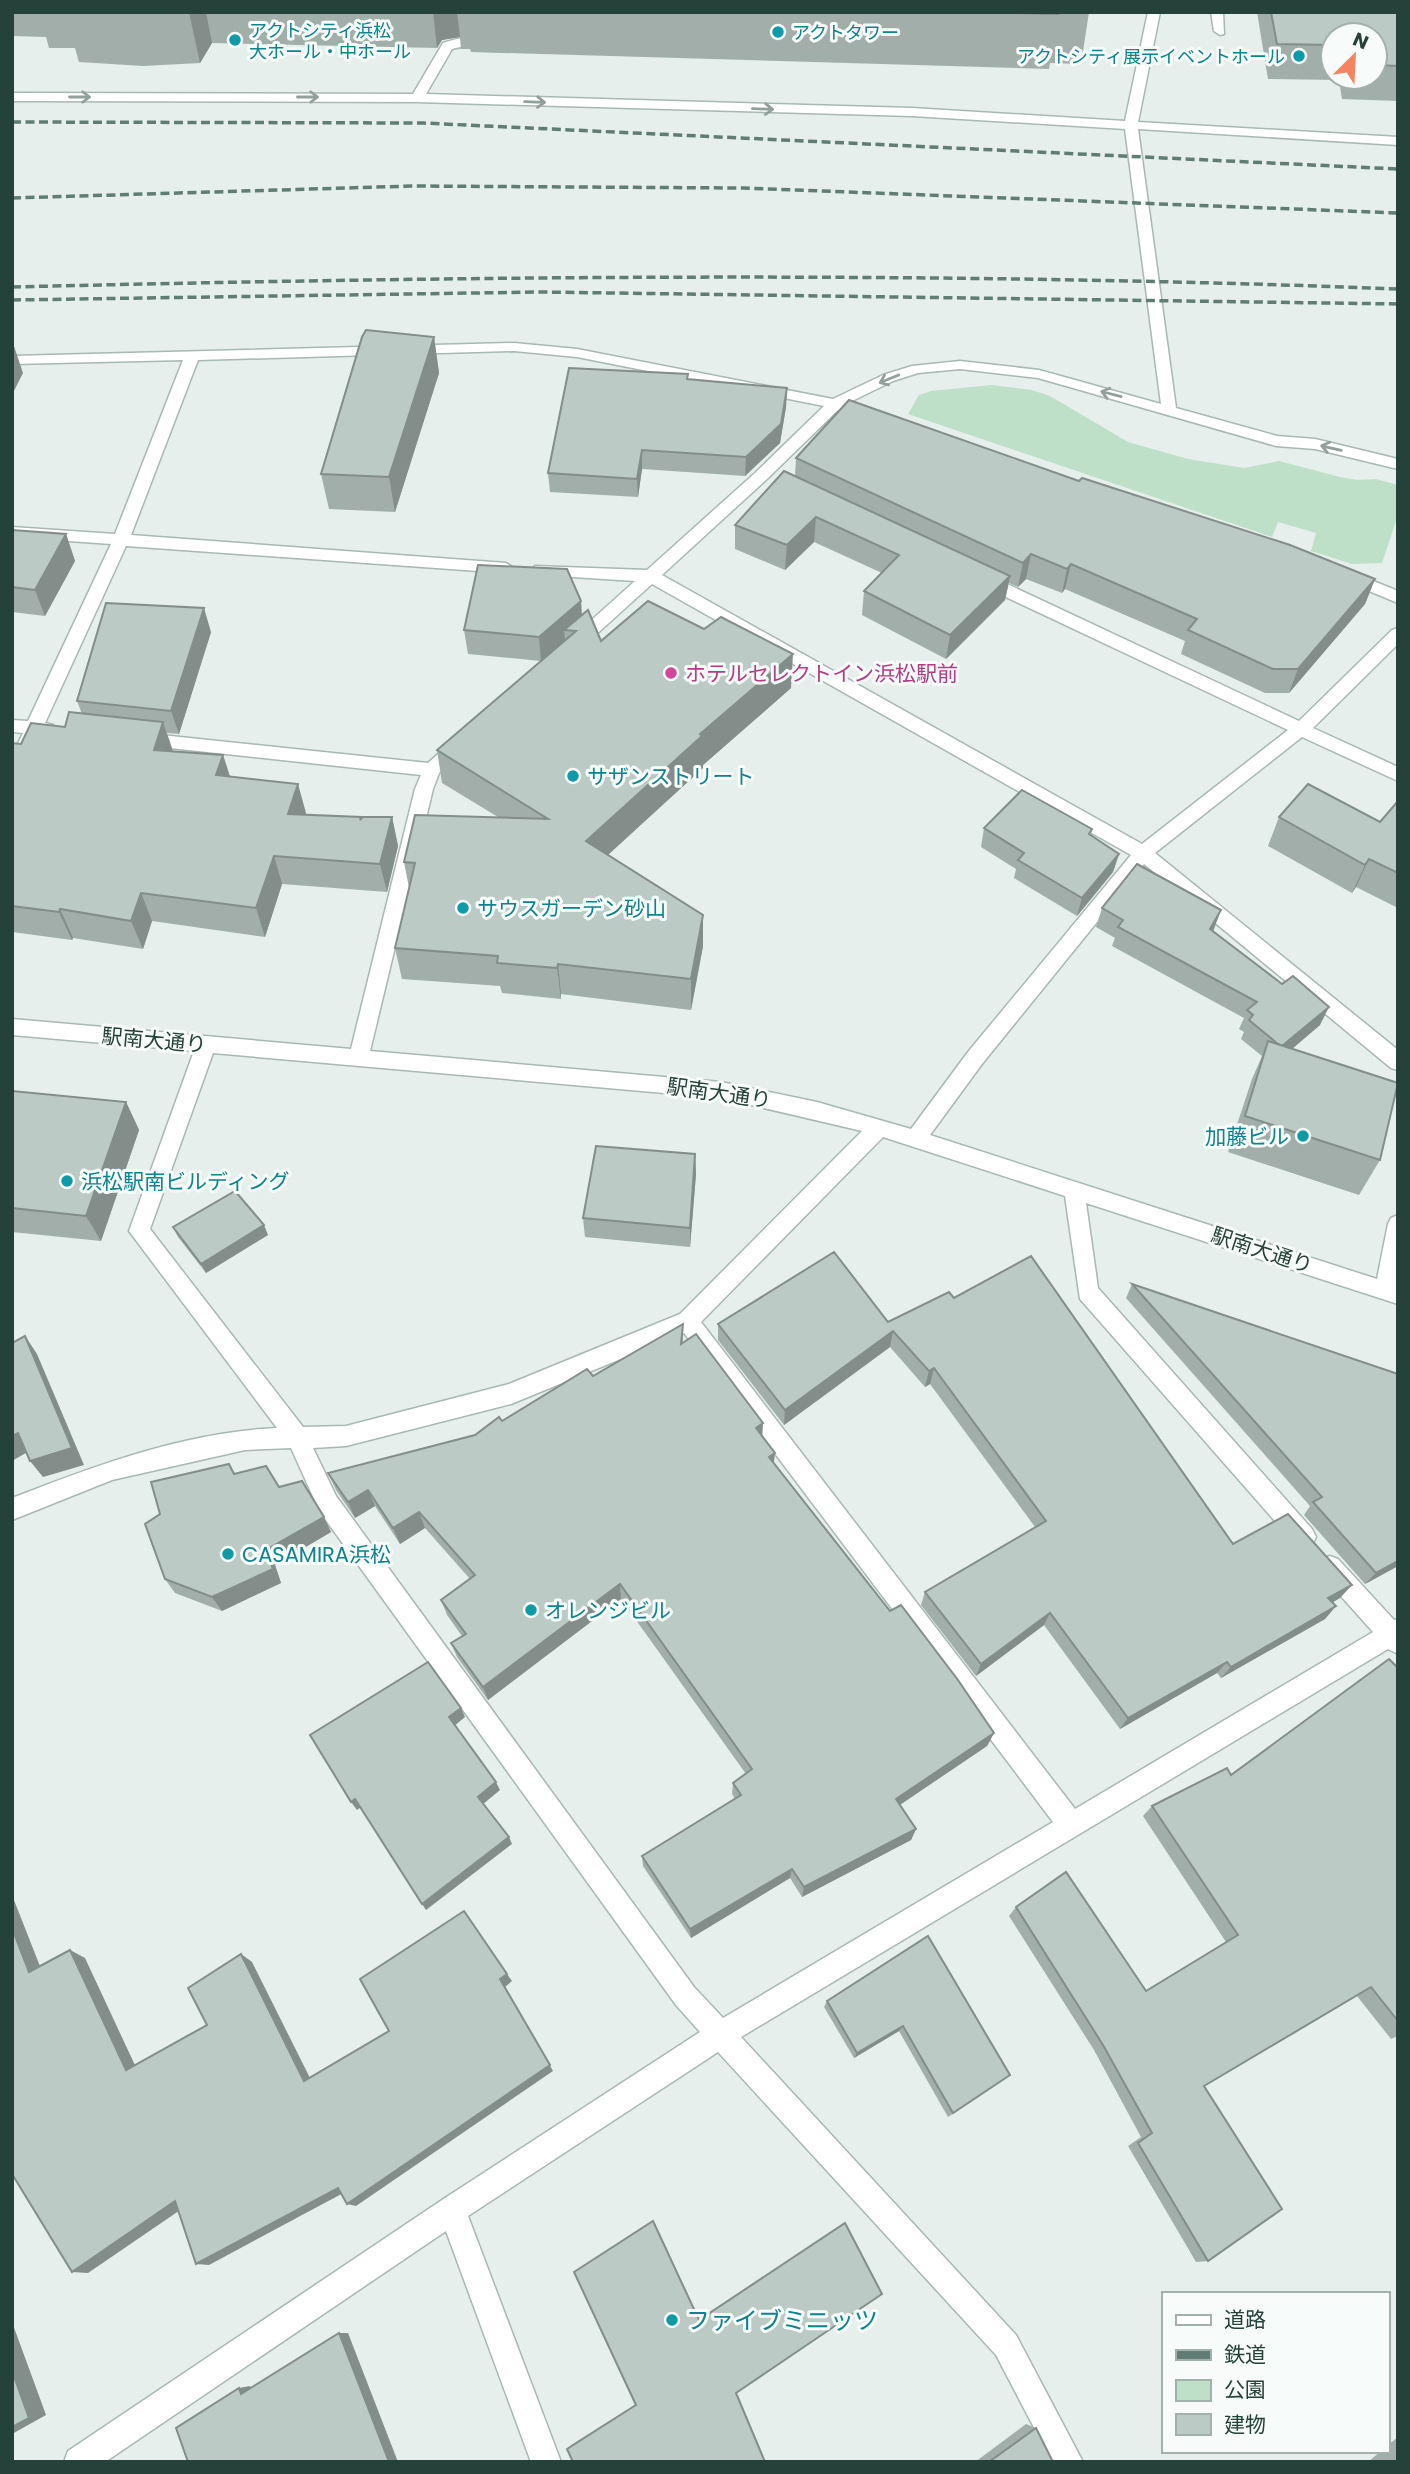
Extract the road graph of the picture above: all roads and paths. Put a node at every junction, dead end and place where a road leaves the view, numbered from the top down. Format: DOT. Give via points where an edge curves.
graph roads {
  1 [pos="1154,12"];
  2 [pos="1217,12"];
  3 [pos="1220,30"];
  4 [pos="502,45"];
  5 [pos="12,97"];
  6 [pos="417,98"];
  7 [pos="1131,124"];
  8 [pos="1398,141"];
  9 [pos="192,356"];
  10 [pos="12,360"];
  11 [pos="835,404"];
  12 [pos="1169,409"];
  13 [pos="886,422"];
  14 [pos="1398,464"];
  15 [pos="12,532"];
  16 [pos="121,540"];
  17 [pos="962,570"];
  18 [pos="1329,570"];
  19 [pos="651,576"];
  20 [pos="1398,598"];
  21 [pos="1398,634"];
  22 [pos="564,654"];
  23 [pos="12,726"];
  24 [pos="34,728"];
  25 [pos="1301,729"];
  26 [pos="61,731"];
  27 [pos="472,734"];
  28 [pos="130,738"];
  29 [pos="432,770"];
  30 [pos="12,775"];
  31 [pos="1398,775"];
  32 [pos="1143,853"];
  33 [pos="12,1027"];
  34 [pos="206,1045"];
  35 [pos="359,1056"];
  36 [pos="1398,1062"];
  37 [pos="878,1127"];
  38 [pos="915,1139"];
  39 [pos="1074,1188"];
  40 [pos="1398,1224"];
  41 [pos="1391,1292"];
  42 [pos="688,1321"];
  43 [pos="297,1437"];
  44 [pos="12,1509"];
  45 [pos="1395,1635"];
  46 [pos="1071,1825"];
  47 [pos="722,2034"];
  48 [pos="452,2210"];
  49 [pos="79,2462"];
  50 [pos="545,2462"];
  51 [pos="1068,2462"];
  1 -- 7 [label="street"];
  2 -- 3 [label="street"];
  4 -- 6 [label="street" via="466,40 447,46"];
  5 -- 6 [label="street, one-way"];
  6 -- 7 [label="street, one-way" via="912,112"];
  7 -- 8 [label="street"];
  7 -- 12 [label="street"];
  9 -- 10 [label="street"];
  9 -- 11 [label="street" via="514,347 577,353"];
  9 -- 16 [label="street"];
  12 -- 11 [label="street, one-way" via="1039,374 960,365 917,369 888,378"];
  11 -- 13 [label="street"];
  11 -- 19 [label="street" via="768,479"];
  14 -- 12 [label="street, one-way" via="1315,444 1276,441"];
  15 -- 16 [label="street"];
  16 -- 19 [label="street"];
  16 -- 24 [label="street"];
  17 -- 25 [label="street"];
  18 -- 20 [label="street"];
  19 -- 22 [label="street"];
  19 -- 32 [label="street"];
  21 -- 25 [label="street"];
  23 -- 24 [label="street"];
  24 -- 26 [label="street"];
  24 -- 30 [label="street"];
  25 -- 31 [label="street"];
  25 -- 32 [label="street"];
  27 -- 29 [label="street"];
  28 -- 29 [label="street"];
  29 -- 35 [label="street"];
  32 -- 36 [label="street"];
  32 -- 38 [label="street" via="975,1058"];
  33 -- 34 [label="street, 駅南大通り"];
  34 -- 35 [label="street, 駅南大通り"];
  34 -- 43 [label="street" via="139,1231"];
  35 -- 37 [label="street, 駅南大通り" via="721,1090"];
  37 -- 38 [label="street, 駅南大通り"];
  37 -- 42 [label="street"];
  38 -- 39 [label="street, 駅南大通り"];
  39 -- 41 [label="street, 駅南大通り"];
  39 -- 45 [label="street" via="1087,1292"];
  40 -- 41 [label="street"];
  42 -- 43 [label="street" via="511,1394 346,1437"];
  42 -- 46 [label="street"];
  43 -- 44 [label="street" via="245,1440 111,1470"];
  43 -- 47 [label="street" via="328,1504 685,1996"];
  45 -- 46 [label="street"];
  46 -- 47 [label="street"];
  47 -- 48 [label="street"];
  47 -- 51 [label="street" via="1006,2345"];
  48 -- 49 [label="street"];
  48 -- 50 [label="street"];
}
